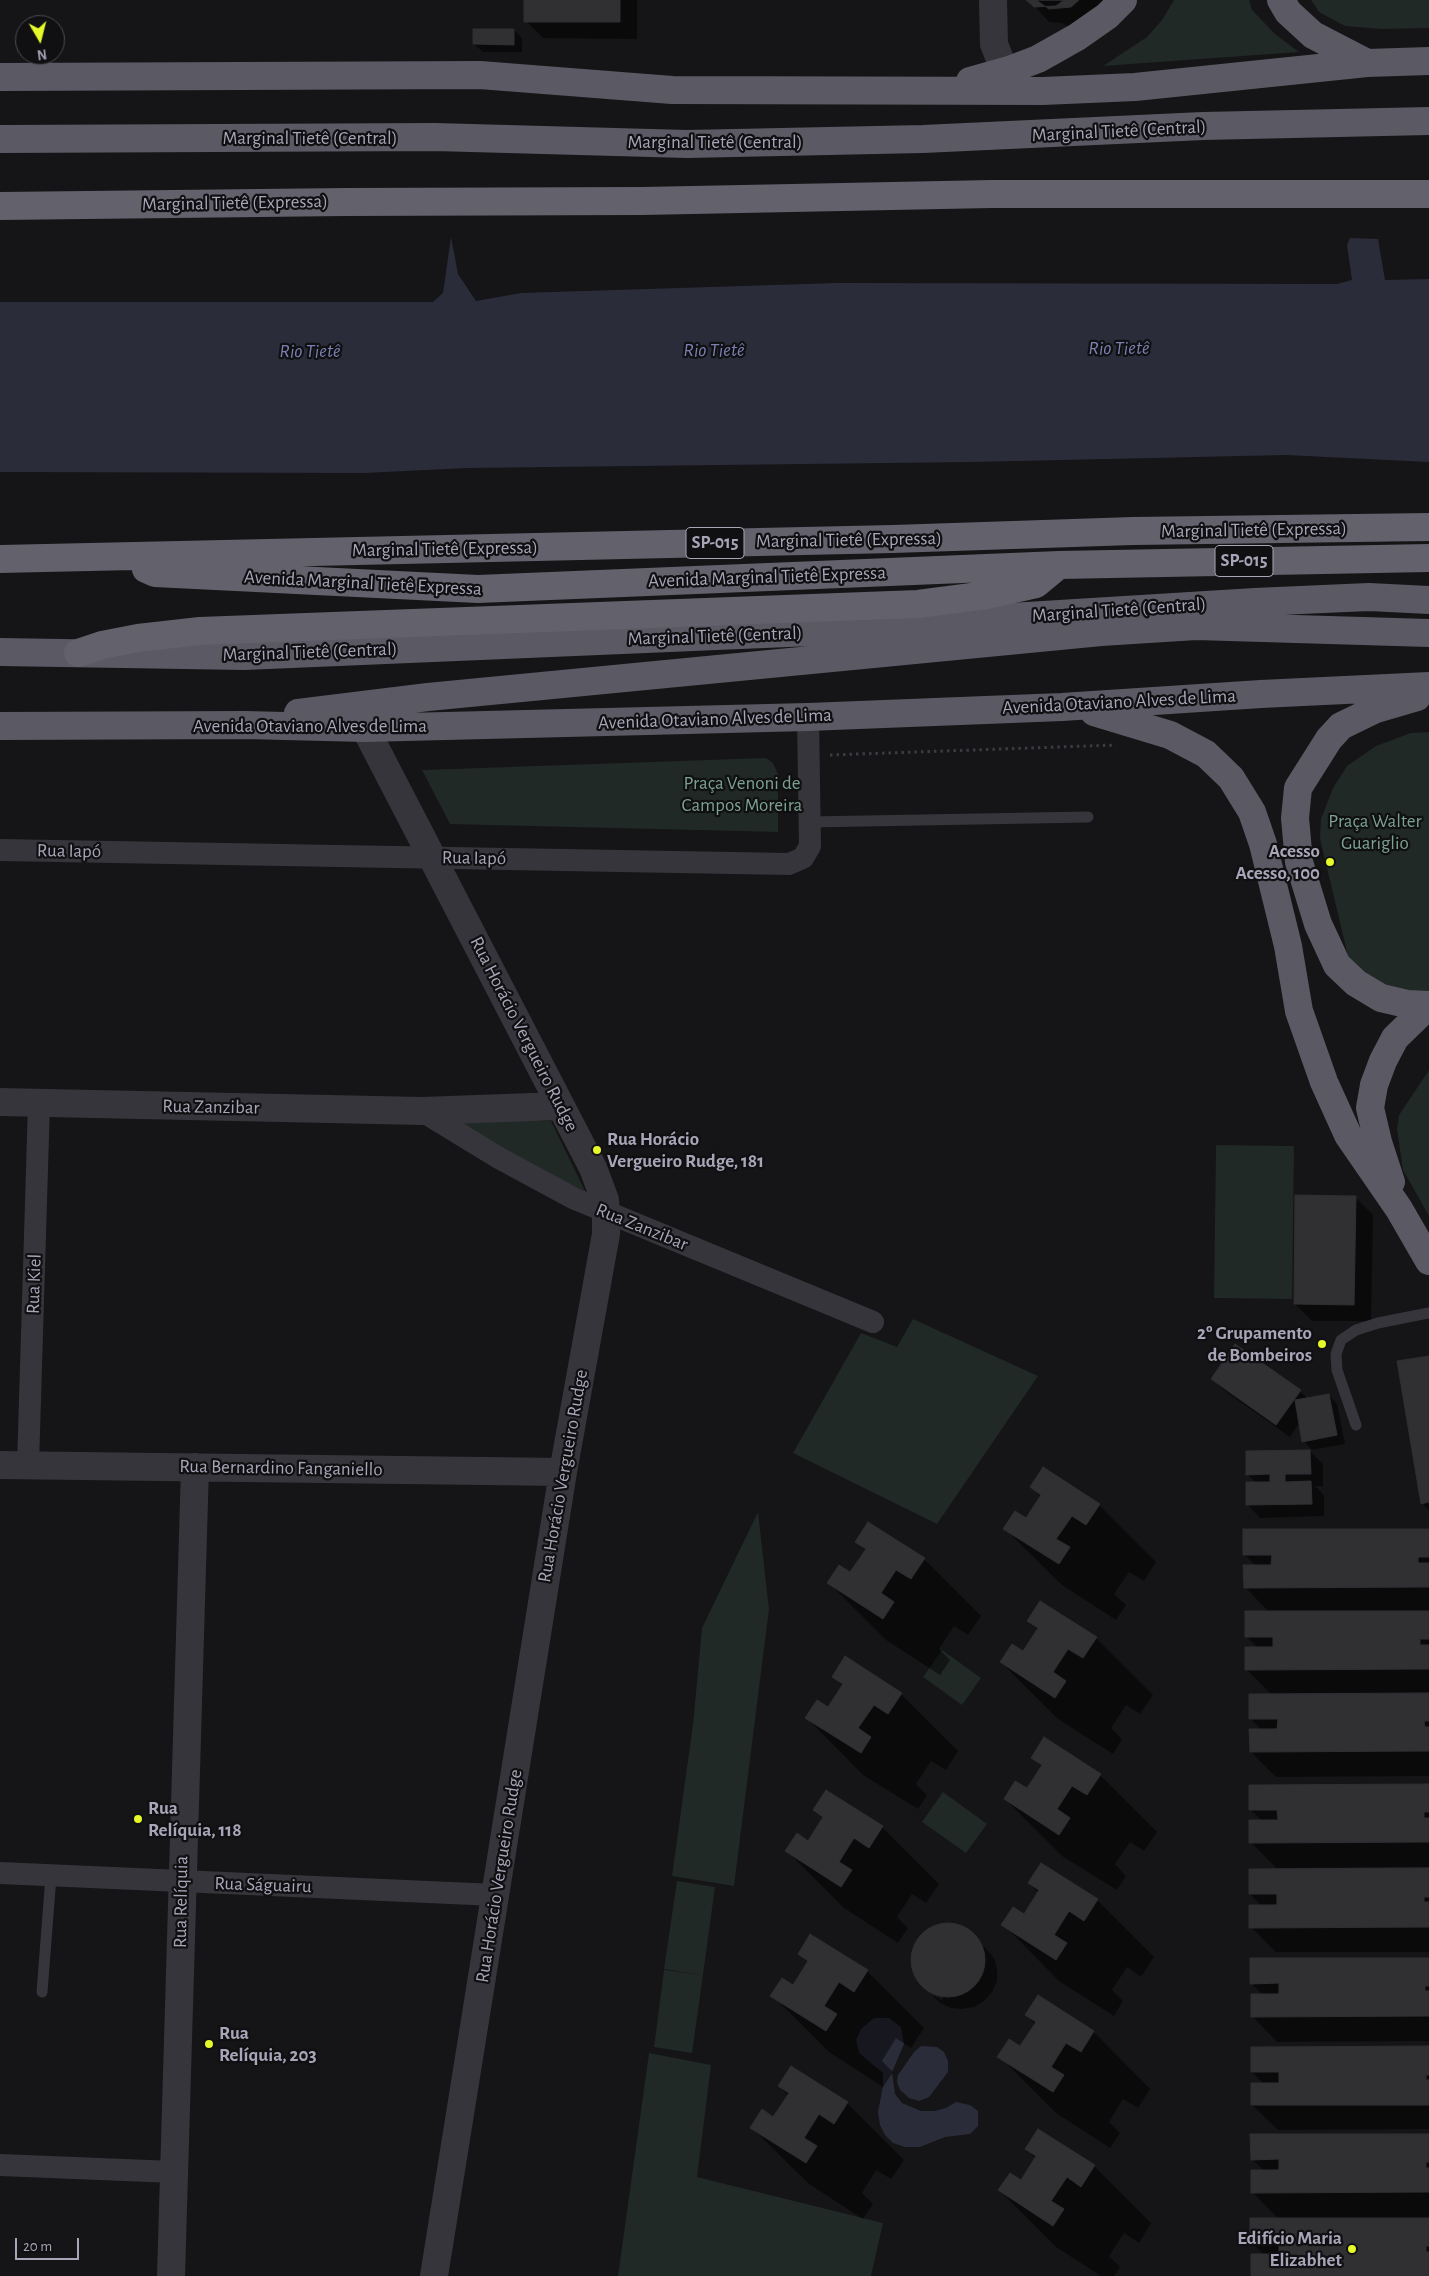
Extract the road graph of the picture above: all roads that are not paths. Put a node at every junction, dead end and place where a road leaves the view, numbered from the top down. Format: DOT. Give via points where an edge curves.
graph roads {
  1 [pos="993,0"];
  2 [pos="1123,0"];
  3 [pos="1281,0"];
  4 [pos="1429,60"];
  5 [pos="1367,63"];
  6 [pos="1009,70"];
  7 [pos="0,77"];
  8 [pos="934,91"];
  9 [pos="1429,121"];
  10 [pos="0,140"];
  11 [pos="1429,194"];
  12 [pos="0,206"];
  13 [pos="1429,528"];
  14 [pos="109,557"];
  15 [pos="1429,558"];
  16 [pos="0,559"];
  17 [pos="1059,565"];
  18 [pos="1429,600"];
  19 [pos="1429,633"];
  20 [pos="0,652"];
  21 [pos="78,653"];
  22 [pos="1429,686"];
  23 [pos="1429,694"];
  24 [pos="1062,707"];
  25 [pos="808,717"];
  26 [pos="246,725"];
  27 [pos="0,726"];
  28 [pos="366,728"];
  29 [pos="1088,817"];
  30 [pos="809,822"];
  31 [pos="0,850"];
  32 [pos="433,857"];
  33 [pos="1429,1005"];
  34 [pos="0,1102"];
  35 [pos="39,1103"];
  36 [pos="560,1106"];
  37 [pos="422,1112"];
  38 [pos="1399,1209"];
  39 [pos="606,1213"];
  40 [pos="1429,1261"];
  41 [pos="1429,1313"];
  42 [pos="872,1322"];
  43 [pos="1356,1425"];
  44 [pos="0,1465"];
  45 [pos="28,1465"];
  46 [pos="195,1467"];
  47 [pos="563,1472"];
  48 [pos="0,1873"];
  49 [pos="51,1876"];
  50 [pos="182,1882"];
  51 [pos="496,1895"];
  52 [pos="42,1992"];
  53 [pos="0,2165"];
  54 [pos="174,2172"];
  55 [pos="171,2276"];
  56 [pos="434,2276"];
  1 -- 6 [label="street" via="994,44 1001,62"];
  2 -- 6 [label="highway" via="1077,37 1038,59"];
  3 -- 5 [label="highway" via="1288,12 1314,35"];
  4 -- 5 [label="highway"];
  5 -- 8 [label="highway" via="1135,87"];
  6 -- 8 [label="highway"];
  7 -- 8 [label="highway" via="480,75 672,90"];
  9 -- 10 [label="highway, Marginal Tietê (Central)" via="687,144 435,137"];
  11 -- 12 [label="highway, Marginal Tietê (Expressa)" via="992,194 642,201"];
  13 -- 14 [label="highway, Marginal Tietê (Expressa) / SP-015" via="1133,531 883,540"];
  14 -- 16 [label="highway, Marginal Tietê (Expressa) / SP-015"];
  14 -- 17 [label="highway, Avenida Marginal Tietê Expressa / SP-015" via="155,573 478,589"];
  15 -- 17 [label="highway, Avenida Marginal Tietê Expressa / SP-015"];
  17 -- 21 [label="highway" via="1036,584 987,595 918,604 200,631 138,638"];
  18 -- 21 [label="highway, Marginal Tietê (Central)" via="1369,598 1255,602 834,631 263,655"];
  19 -- 26 [label="highway" via="1196,626 1101,632 418,698 279,715"];
  20 -- 21 [label="highway, Marginal Tietê (Central)"];
  22 -- 24 [label="highway, Avenida Otaviano Alves de Lima"];
  23 -- 33 [label="highway" via="1376,709 1341,726 1323,747 1298,788 1295,818 1299,862 1318,924 1337,965 1356,983 1381,998"];
  24 -- 25 [label="highway, Avenida Otaviano Alves de Lima"];
  24 -- 38 [label="highway" via="1103,714 1170,735 1206,754 1231,778 1252,812 1264,844 1288,946 1299,1011 1324,1082 1348,1135"];
  25 -- 28 [label="highway, Avenida Otaviano Alves de Lima"];
  25 -- 30 [label="street, Rua Iapó"];
  26 -- 27 [label="highway, Avenida Otaviano Alves de Lima"];
  26 -- 28 [label="highway, Avenida Otaviano Alves de Lima"];
  28 -- 32 [label="street, Rua Horácio Vergueiro Rudge"];
  29 -- 30 [label="lane"];
  30 -- 32 [label="street, Rua Iapó" via="807,854 789,864"];
  31 -- 32 [label="street, Rua Iapó"];
  32 -- 36 [label="street, Rua Horácio Vergueiro Rudge"];
  33 -- 38 [label="highway" via="1395,1038 1374,1085 1370,1108"];
  34 -- 35 [label="street, Rua Zanzibar"];
  35 -- 37 [label="street, Rua Zanzibar"];
  35 -- 45 [label="street, Rua Kiel"];
  36 -- 37 [label="street, Rua Zanzibar"];
  36 -- 39 [label="street, Rua Horácio Vergueiro Rudge" via="593,1168 605,1200"];
  37 -- 39 [label="street, Rua Zanzibar" via="499,1158"];
  38 -- 40 [label="highway"];
  39 -- 42 [label="street, Rua Zanzibar"];
  39 -- 47 [label="street, Rua Horácio Vergueiro Rudge" via="606,1234"];
  41 -- 43 [label="lane" via="1378,1323 1356,1330 1341,1340 1336,1354 1337,1370"];
  44 -- 45 [label="street, Rua Bernardino Fanganiello"];
  45 -- 46 [label="street, Rua Bernardino Fanganiello"];
  46 -- 47 [label="street, Rua Bernardino Fanganiello"];
  46 -- 50 [label="street, Rua Relíquia"];
  47 -- 51 [label="street, Rua Horácio Vergueiro Rudge"];
  48 -- 49 [label="street, Rua Ságuairu"];
  49 -- 50 [label="street, Rua Ságuairu"];
  49 -- 52 [label="lane"];
  50 -- 51 [label="street, Rua Ságuairu"];
  50 -- 54 [label="street, Rua Relíquia"];
  51 -- 56 [label="street, Rua Horácio Vergueiro Rudge"];
  53 -- 54 [label="street"];
  54 -- 55 [label="street, Rua Relíquia"];
}
